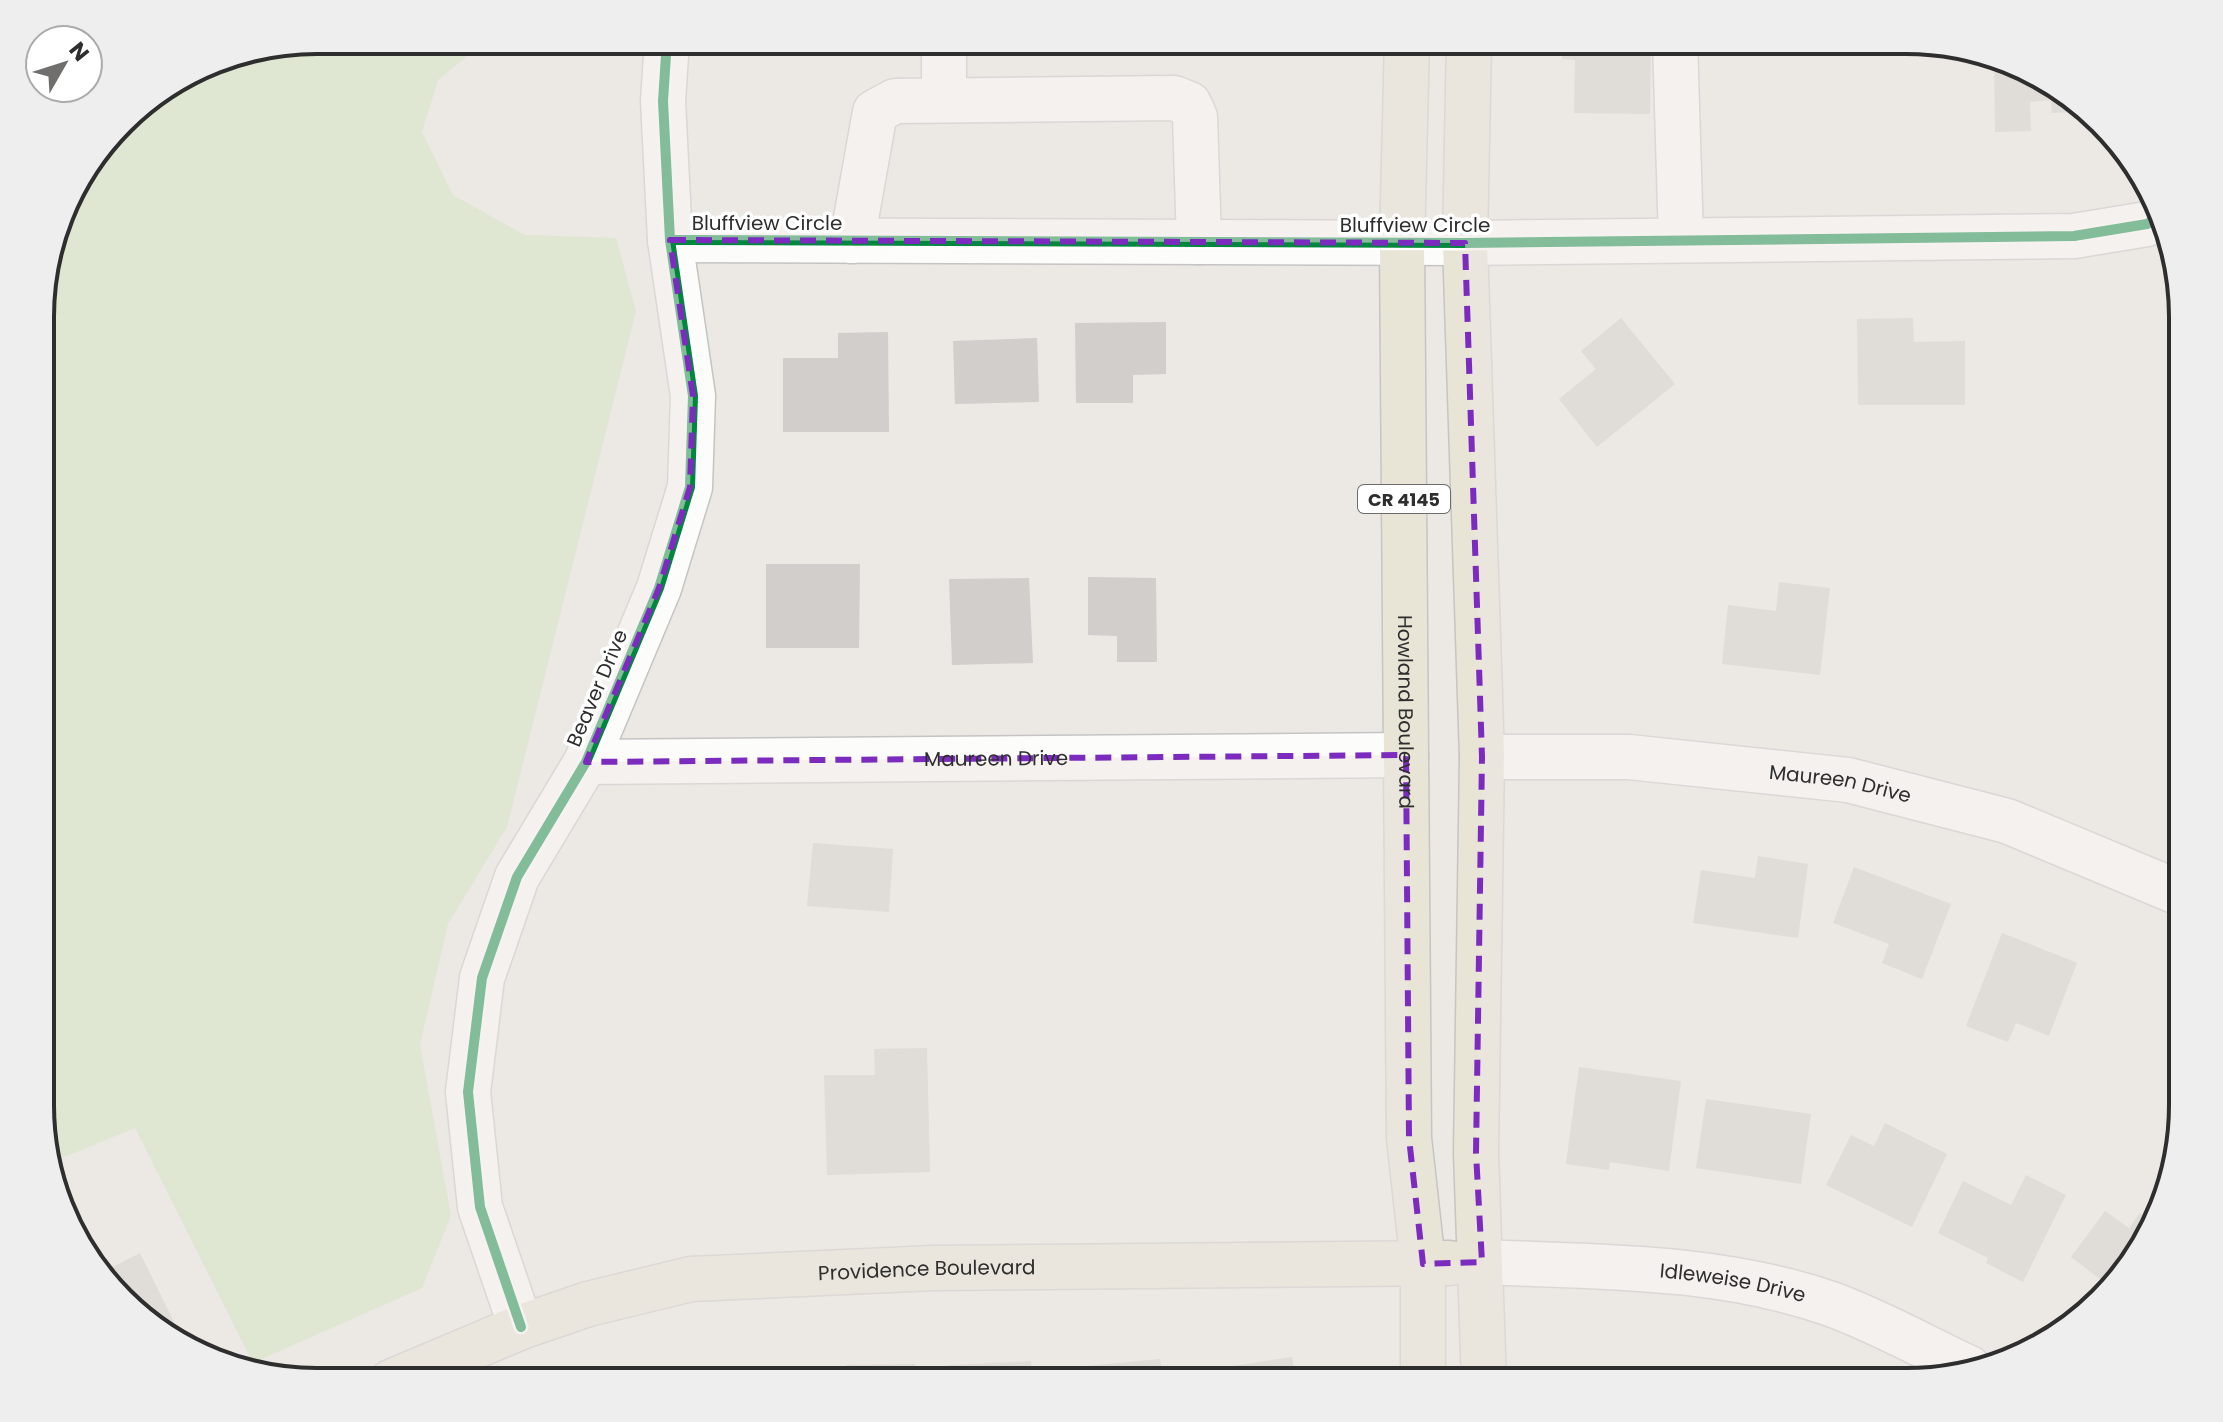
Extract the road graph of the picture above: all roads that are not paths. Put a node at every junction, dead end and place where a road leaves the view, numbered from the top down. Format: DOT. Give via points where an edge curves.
graph roads {
  1 [pos="666,54"];
  2 [pos="944,54"];
  3 [pos="1407,54"];
  4 [pos="1469,54"];
  5 [pos="1675,54"];
  6 [pos="944,100"];
  7 [pos="2151,222"];
  8 [pos="670,240"];
  9 [pos="1681,240"];
  10 [pos="852,241"];
  11 [pos="1199,242"];
  12 [pos="1402,243"];
  13 [pos="1465,243"];
  14 [pos="1406,755"];
  15 [pos="1482,757"];
  16 [pos="586,762"];
  17 [pos="2168,888"];
  18 [pos="1482,1262"];
  19 [pos="1423,1264"];
  20 [pos="521,1327"];
  21 [pos="1958,1363"];
  22 [pos="1423,1367"];
  23 [pos="1484,1367"];
  24 [pos="424,1368"];
  1 -- 8 [label="street, Beaver Drive" via="663,101"];
  2 -- 6 [label="street"];
  3 -- 12 [label="main road, Howland Boulevard / CR 4145"];
  4 -- 13 [label="main road, CR 4145"];
  5 -- 9 [label="street"];
  6 -- 10 [label="street" via="895,101 875,112"];
  6 -- 11 [label="street" via="1174,98 1189,104 1195,117"];
  7 -- 9 [label="street, Bluffview Circle" via="2074,236"];
  8 -- 10 [label="street, Bluffview Circle"];
  8 -- 16 [label="street, Beaver Drive" via="693,396 690,487 659,588"];
  9 -- 13 [label="street, Bluffview Circle"];
  10 -- 11 [label="street, Bluffview Circle"];
  11 -- 12 [label="street, Bluffview Circle"];
  12 -- 13 [label="street, Bluffview Circle"];
  12 -- 14 [label="main road, Howland Boulevard / CR 4145"];
  13 -- 15 [label="main road, CR 4145"];
  14 -- 16 [label="street, Maureen Drive"];
  14 -- 19 [label="main road, Howland Boulevard / CR 4145" via="1409,1138"];
  15 -- 17 [label="street, Maureen Drive" via="1629,757 1848,780 2007,821"];
  15 -- 18 [label="main road, CR 4145" via="1476,1153"];
  16 -- 20 [label="street, Beaver Drive" via="517,877 482,978 468,1092 480,1207"];
  18 -- 19 [label="main road, Providence Boulevard"];
  18 -- 21 [label="street, Idleweise Drive" via="1605,1265 1719,1276 1831,1304"];
  18 -- 23 [label="main road, CR 4145"];
  19 -- 20 [label="main road, Providence Boulevard" via="934,1268 691,1279"];
  19 -- 22 [label="main road, Howland Boulevard / CR 4145"];
  20 -- 24 [label="main road, Providence Boulevard"];
}
